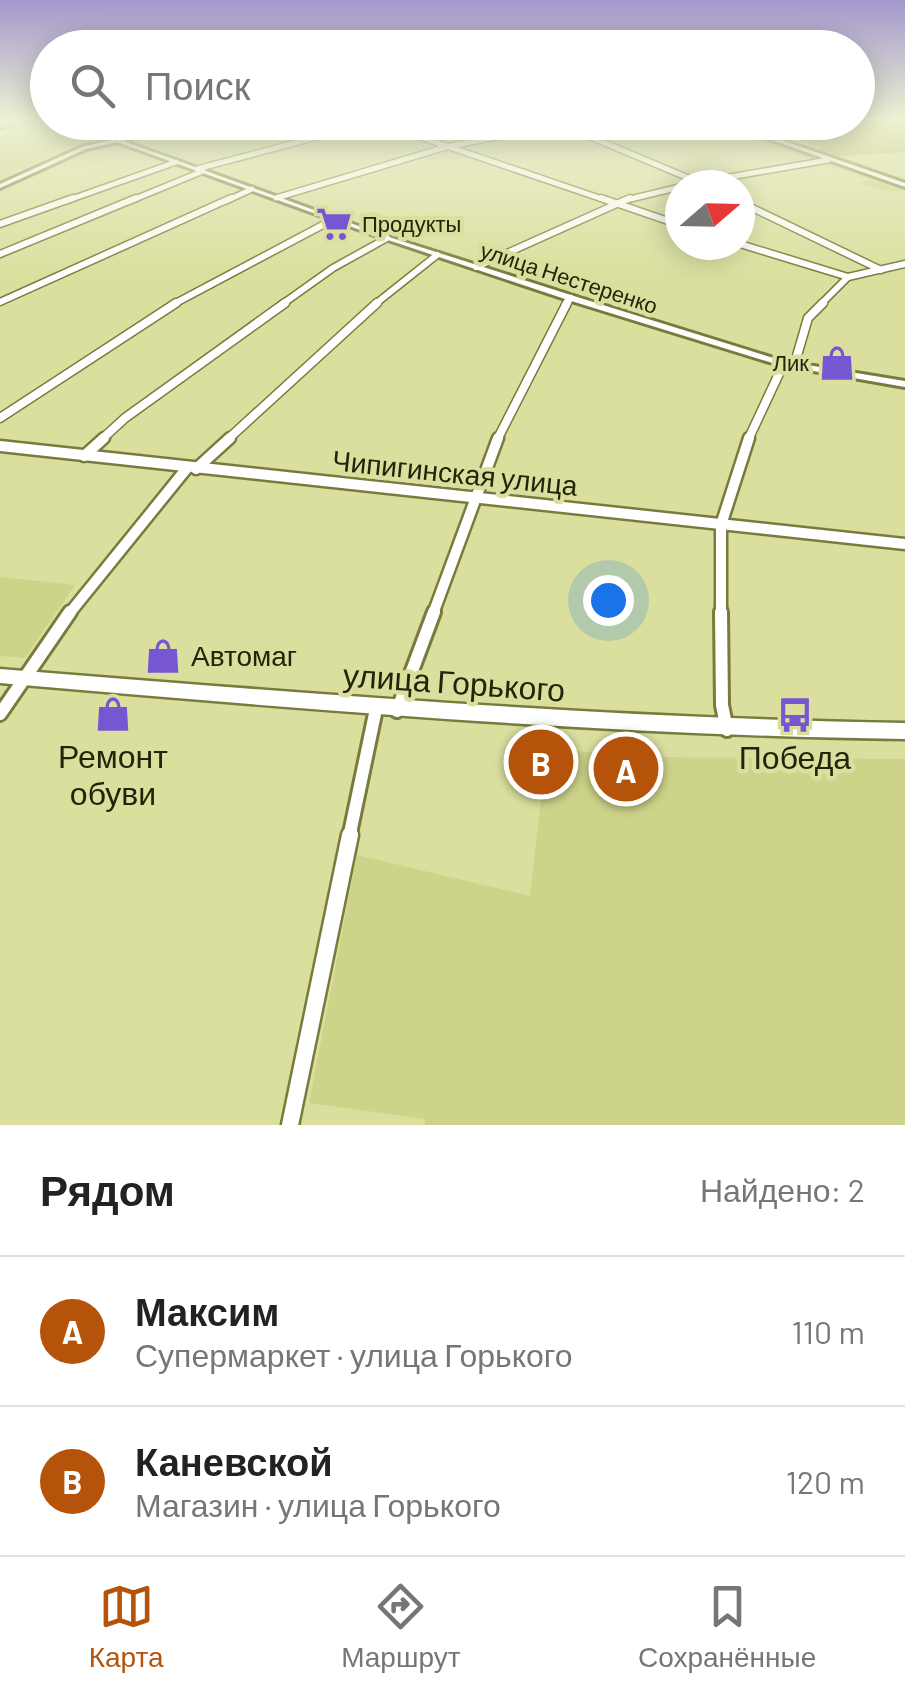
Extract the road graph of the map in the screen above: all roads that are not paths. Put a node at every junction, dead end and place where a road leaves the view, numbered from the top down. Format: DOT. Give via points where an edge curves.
graph roads {
  1 [pos="33,170"];
  2 [pos="152,170"];
  3 [pos="199,170"];
  4 [pos="201,170"];
  5 [pos="368,170"];
  6 [pos="515,170"];
  7 [pos="860,170"];
  8 [pos="905,185"];
  9 [pos="0,186"];
  10 [pos="252,190"];
  11 [pos="665,191"];
  12 [pos="276,198"];
  13 [pos="614,204"];
  14 [pos="755,209"];
  15 [pos="334,220"];
  16 [pos="665,220"];
  17 [pos="0,224"];
  18 [pos="387,238"];
  19 [pos="755,249"];
  20 [pos="0,254"];
  21 [pos="438,255"];
  22 [pos="905,264"];
  23 [pos="476,267"];
  24 [pos="881,270"];
  25 [pos="848,277"];
  26 [pos="571,298"];
  27 [pos="0,302"];
  28 [pos="789,364"];
  29 [pos="905,384"];
  30 [pos="0,418"];
  31 [pos="0,446"];
  32 [pos="84,456"];
  33 [pos="192,469"];
  34 [pos="474,497"];
  35 [pos="722,525"];
  36 [pos="905,544"];
  37 [pos="0,676"];
  38 [pos="24,678"];
  39 [pos="376,709"];
  40 [pos="397,710"];
  41 [pos="0,714"];
  42 [pos="728,730"];
  43 [pos="905,731"];
  44 [pos="290,1125"];
  1 -- 9 [label="street"];
  2 -- 17 [label="street"];
  3 -- 20 [label="street"];
  4 -- 10 [label="street, улица Нестеренко"];
  5 -- 12 [label="street"];
  6 -- 13 [label="street"];
  7 -- 8 [label="street"];
  10 -- 12 [label="street, улица Нестеренко"];
  10 -- 27 [label="street"];
  11 -- 13 [label="street"];
  12 -- 15 [label="street, улица Нестеренко"];
  13 -- 16 [label="street"];
  13 -- 23 [label="street"];
  14 -- 24 [label="street"];
  15 -- 18 [label="street, улица Нестеренко"];
  15 -- 30 [label="street" via="194,291"];
  18 -- 21 [label="street, улица Нестеренко"];
  18 -- 32 [label="street" via="317,279 124,418"];
  19 -- 25 [label="street"];
  21 -- 23 [label="street, улица Нестеренко"];
  21 -- 33 [label="street"];
  22 -- 24 [label="street"];
  23 -- 26 [label="street, улица Нестеренко"];
  24 -- 25 [label="street"];
  25 -- 28 [label="street" via="808,318"];
  26 -- 28 [label="street, улица Нестеренко"];
  26 -- 34 [label="street" via="518,394"];
  28 -- 29 [label="street, улица Нестеренко"];
  28 -- 35 [label="street" via="743,450"];
  31 -- 32 [label="street, Чипигинская улица"];
  32 -- 33 [label="street, Чипигинская улица"];
  33 -- 34 [label="street, Чипигинская улица"];
  33 -- 38 [label="street" via="88,586"];
  34 -- 35 [label="street, Чипигинская улица"];
  34 -- 40 [label="street"];
  35 -- 36 [label="street, Чипигинская улица"];
  35 -- 42 [label="street" via="722,705"];
  37 -- 38 [label="main road, улица Горького"];
  38 -- 39 [label="main road, улица Горького"];
  38 -- 41 [label="street"];
  39 -- 40 [label="main road, улица Горького"];
  39 -- 44 [label="street"];
  40 -- 42 [label="main road, улица Горького"];
  42 -- 43 [label="main road, улица Горького"];
}
